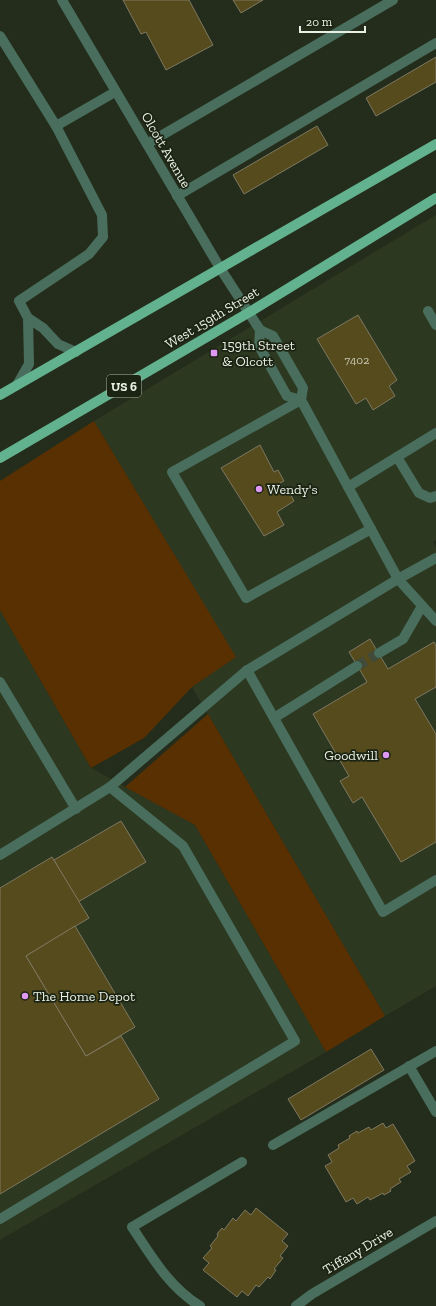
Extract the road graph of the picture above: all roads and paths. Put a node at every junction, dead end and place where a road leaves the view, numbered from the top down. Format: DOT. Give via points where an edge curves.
graph roads {
  1 [pos="62,0"];
  2 [pos="393,0"];
  3 [pos="0,36"];
  4 [pos="436,42"];
  5 [pos="115,92"];
  6 [pos="56,126"];
  7 [pos="147,144"];
  8 [pos="436,144"];
  9 [pos="177,196"];
  10 [pos="436,198"];
  11 [pos="220,268"];
  12 [pos="428,311"];
  13 [pos="248,313"];
  14 [pos="28,318"];
  15 [pos="436,325"];
  16 [pos="260,330"];
  17 [pos="76,352"];
  18 [pos="17,385"];
  19 [pos="0,395"];
  20 [pos="301,400"];
  21 [pos="436,433"];
  22 [pos="398,457"];
  23 [pos="0,458"];
  24 [pos="348,487"];
  25 [pos="436,496"];
  26 [pos="371,529"];
  27 [pos="436,558"];
  28 [pos="398,579"];
  29 [pos="422,606"];
  30 [pos="436,621"];
  31 [pos="378,654"];
  32 [pos="357,666"];
  33 [pos="247,670"];
  34 [pos="0,682"];
  35 [pos="274,718"];
  36 [pos="110,788"];
  37 [pos="76,808"];
  38 [pos="0,855"];
  39 [pos="436,880"];
  40 [pos="436,1051"];
  41 [pos="409,1066"];
  42 [pos="436,1112"];
  43 [pos="273,1145"];
  44 [pos="242,1162"];
  45 [pos="0,1219"];
  46 [pos="436,1221"];
  47 [pos="200,1306"];
  48 [pos="296,1306"];
  1 -- 5 [label="street, Olcott Avenue"];
  2 -- 7 [label="street"];
  3 -- 6 [label="street"];
  4 -- 9 [label="street"];
  5 -- 6 [label="street"];
  5 -- 7 [label="street, Olcott Avenue"];
  6 -- 14 [label="street" via="102,215 103,237 89,254 19,301"];
  7 -- 9 [label="street, Olcott Avenue"];
  8 -- 11 [label="main road"];
  9 -- 11 [label="street, Olcott Avenue"];
  10 -- 13 [label="main road, West 159th Street / US 6"];
  11 -- 13 [label="street, Olcott Avenue"];
  11 -- 17 [label="main road"];
  12 -- 15 [label="street"];
  13 -- 16 [label="street, Olcott Avenue"];
  13 -- 23 [label="main road, West 159th Street / US 6"];
  14 -- 17 [label="street" via="43,328 58,344"];
  14 -- 18 [label="street" via="29,364"];
  16 -- 20 [label="street" via="273,336 303,388"];
  16 -- 20 [label="street" via="259,346 287,396"];
  17 -- 18 [label="main road"];
  18 -- 19 [label="main road"];
  20 -- 24 [label="street"];
  20 -- 26 [label="street" via="172,472 246,598"];
  21 -- 22 [label="street"];
  22 -- 24 [label="street"];
  22 -- 25 [label="street" via="419,493 430,498"];
  24 -- 26 [label="street"];
  26 -- 28 [label="street"];
  27 -- 28 [label="street"];
  28 -- 29 [label="street"];
  28 -- 33 [label="street"];
  29 -- 30 [label="street"];
  29 -- 31 [label="street" via="403,639"];
  32 -- 35 [label="street"];
  33 -- 35 [label="street"];
  33 -- 36 [label="street"];
  34 -- 37 [label="street"];
  35 -- 39 [label="street" via="382,912"];
  36 -- 37 [label="street"];
  36 -- 45 [label="street" via="183,846 295,1042"];
  37 -- 38 [label="street"];
  40 -- 41 [label="street"];
  41 -- 42 [label="street"];
  41 -- 43 [label="street"];
  44 -- 47 [label="street" via="132,1227 166,1278"];
  46 -- 48 [label="street, Tiffany Drive"];
}
